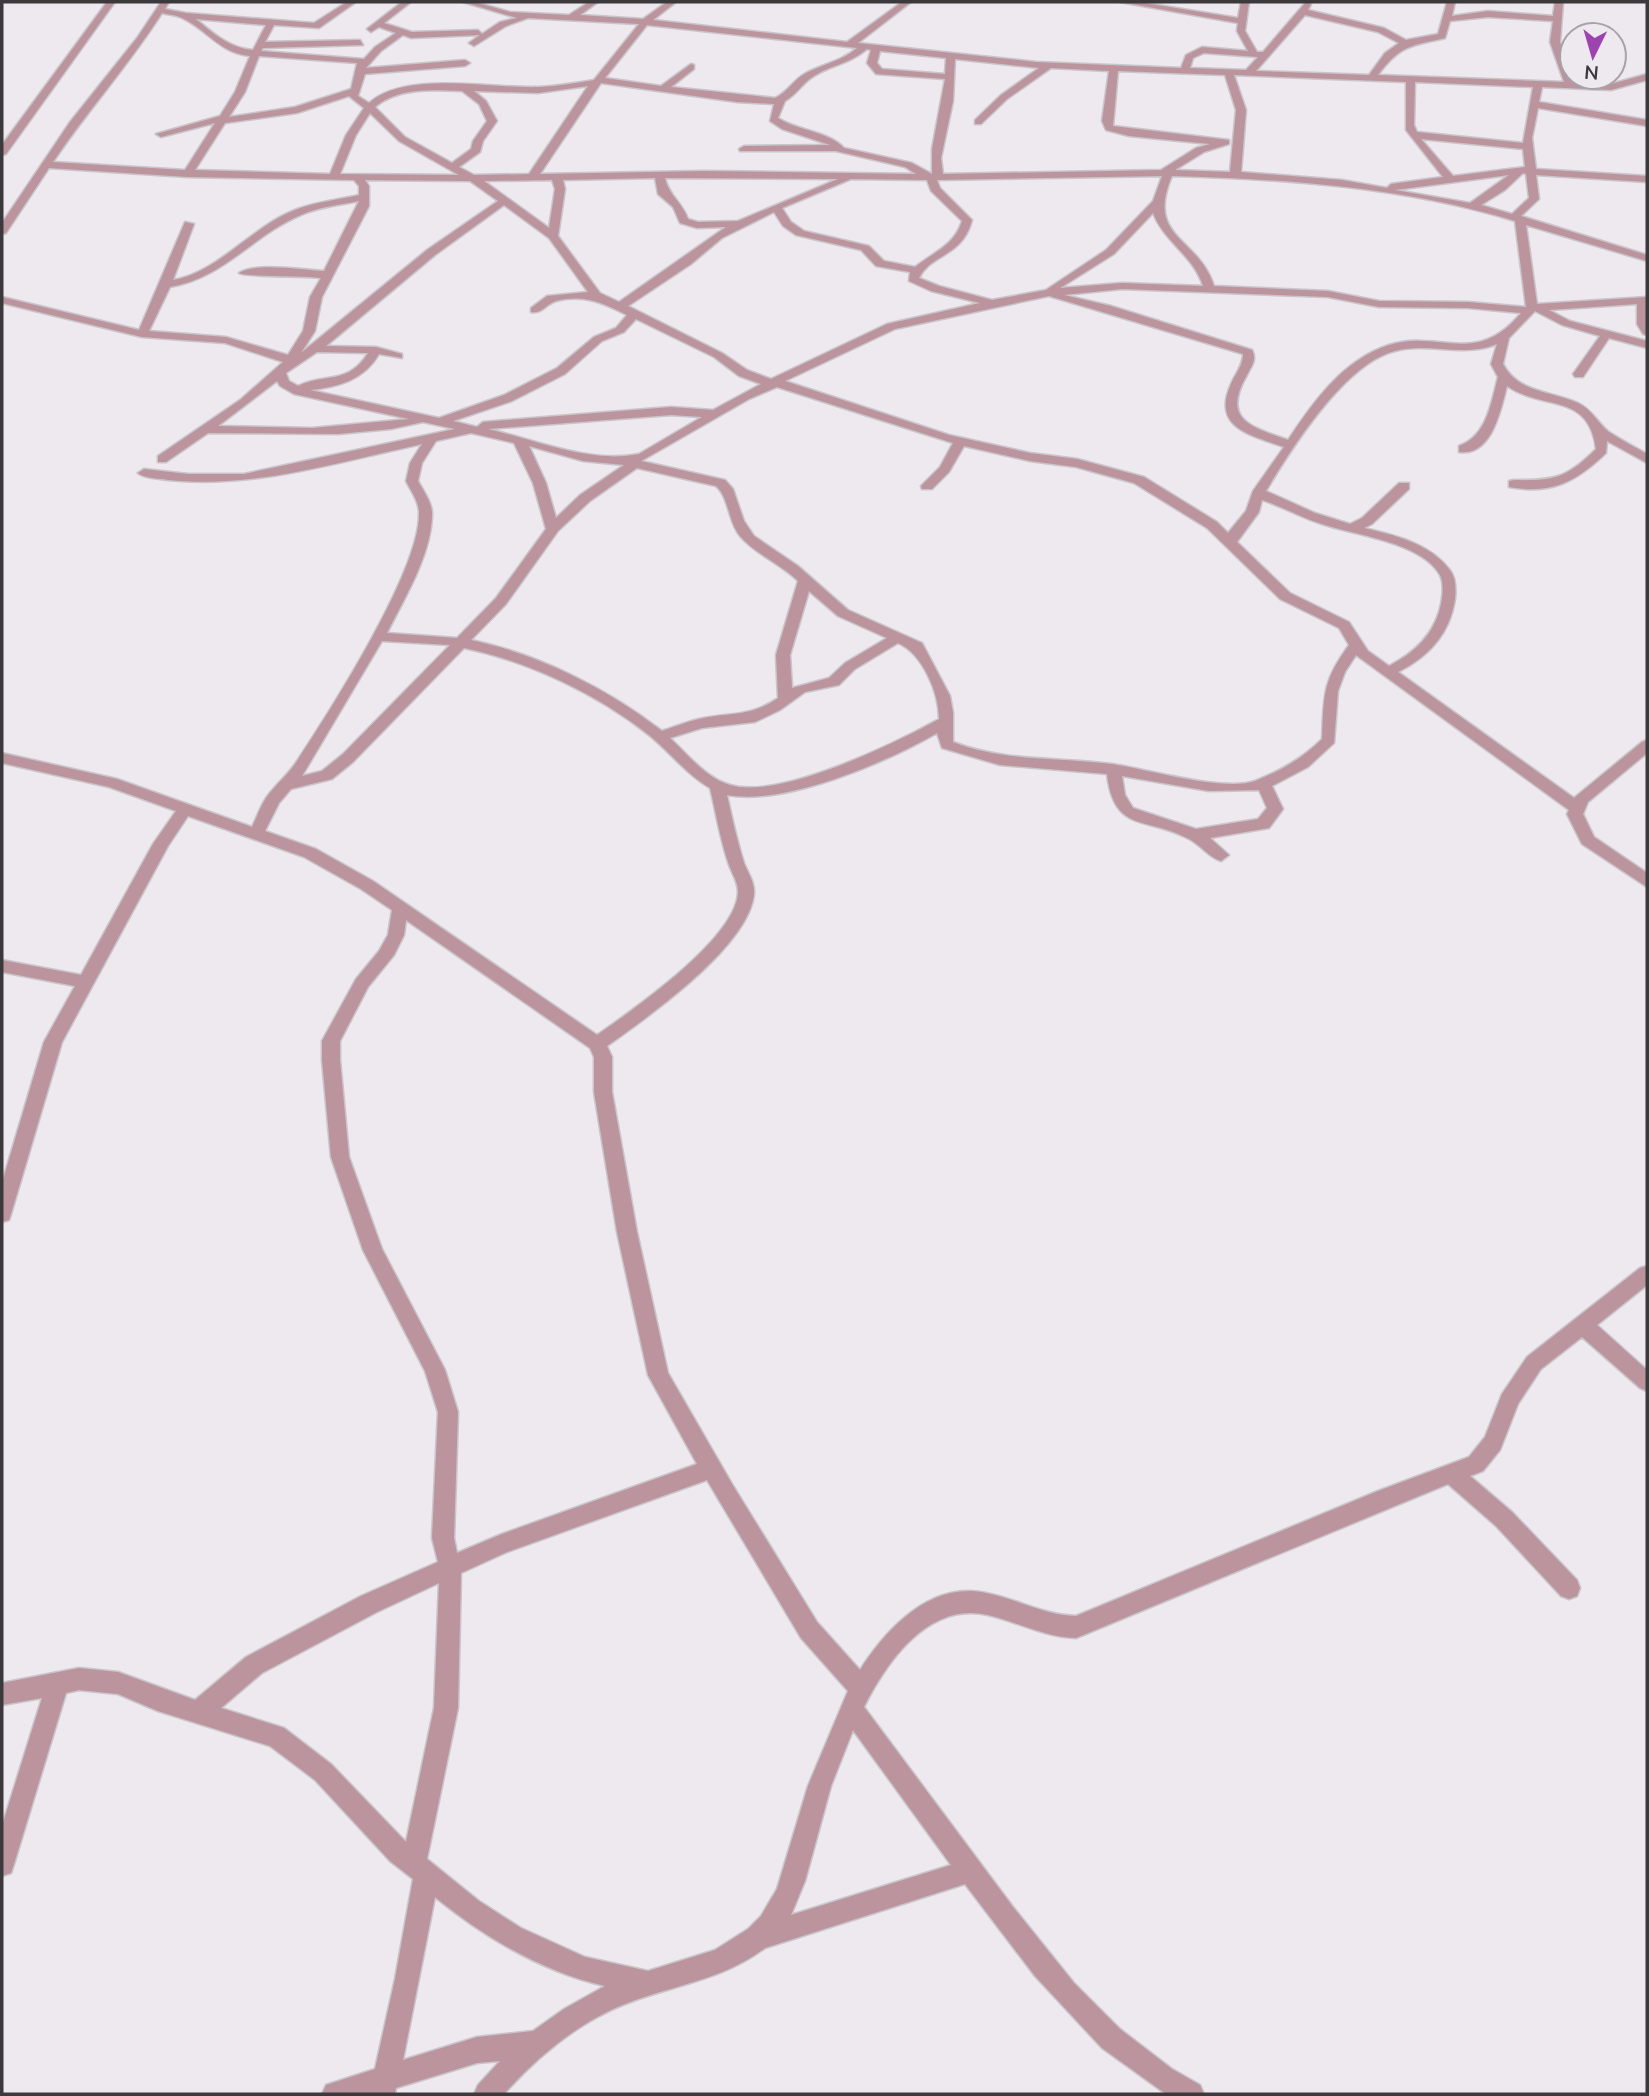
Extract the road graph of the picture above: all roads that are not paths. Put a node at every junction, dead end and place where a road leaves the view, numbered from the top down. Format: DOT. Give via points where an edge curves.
graph roads {
  1 [pos="111,2"];
  2 [pos="352,2"];
  3 [pos="407,2"];
  4 [pos="467,2"];
  5 [pos="594,2"];
  6 [pos="673,2"];
  7 [pos="906,2"];
  8 [pos="1124,2"];
  9 [pos="1245,2"];
  10 [pos="1307,2"];
  11 [pos="1559,2"];
  12 [pos="162,6"];
  13 [pos="484,8"];
  14 [pos="1450,11"];
  15 [pos="1304,12"];
  16 [pos="186,16"];
  17 [pos="534,17"];
  18 [pos="570,18"];
  19 [pos="1557,19"];
  20 [pos="1241,20"];
  21 [pos="645,22"];
  22 [pos="271,24"];
  23 [pos="377,24"];
  24 [pos="400,34"];
  25 [pos="360,43"];
  26 [pos="474,43"];
  27 [pos="1405,43"];
  28 [pos="850,44"];
  29 [pos="864,47"];
  30 [pos="258,49"];
  31 [pos="876,49"];
  32 [pos="1558,49"];
  33 [pos="1259,54"];
  34 [pos="951,56"];
  35 [pos="465,63"];
  36 [pos="360,66"];
  37 [pos="1048,66"];
  38 [pos="691,67"];
  39 [pos="1114,68"];
  40 [pos="1185,69"];
  41 [pos="1228,71"];
  42 [pos="1249,73"];
  43 [pos="950,77"];
  44 [pos="1647,77"];
  45 [pos="1371,78"];
  46 [pos="1410,79"];
  47 [pos="597,81"];
  48 [pos="1538,84"];
  49 [pos="1558,85"];
  50 [pos="1628,85"];
  51 [pos="664,88"];
  52 [pos="468,89"];
  53 [pos="354,91"];
  54 [pos="1582,91"];
  55 [pos="781,99"];
  56 [pos="1534,104"];
  57 [pos="369,109"];
  58 [pos="1585,113"];
  59 [pos="220,120"];
  60 [pos="978,122"];
  61 [pos="1647,123"];
  62 [pos="160,134"];
  63 [pos="1413,135"];
  64 [pos="1239,138"];
  65 [pos="1226,142"];
  66 [pos="1527,146"];
  67 [pos="839,148"];
  68 [pos="744,149"];
  69 [pos="796,149"];
  70 [pos="2,152"];
  71 [pos="46,165"];
  72 [pos="451,168"];
  73 [pos="1526,171"];
  74 [pos="1165,173"];
  75 [pos="188,174"];
  76 [pos="761,175"];
  77 [pos="791,175"];
  78 [pos="659,176"];
  79 [pos="852,176"];
  80 [pos="334,177"];
  81 [pos="357,177"];
  82 [pos="932,177"];
  83 [pos="1236,177"];
  84 [pos="412,178"];
  85 [pos="470,178"];
  86 [pos="534,178"];
  87 [pos="557,178"];
  88 [pos="1450,179"];
  89 [pos="1647,179"];
  90 [pos="523,188"];
  91 [pos="1382,189"];
  92 [pos="364,196"];
  93 [pos="507,200"];
  94 [pos="775,200"];
  95 [pos="1156,203"];
  96 [pos="1471,206"];
  97 [pos="1517,218"];
  98 [pos="189,224"];
  99 [pos="739,224"];
  100 [pos="2,231"];
  101 [pos="553,236"];
  102 [pos="1647,258"];
  103 [pos="916,270"];
  104 [pos="244,273"];
  105 [pos="328,275"];
  106 [pos="165,285"];
  107 [pos="1210,290"];
  108 [pos="1043,293"];
  109 [pos="596,295"];
  110 [pos="1645,300"];
  111 [pos="6,301"];
  112 [pos="992,302"];
  113 [pos="1150,304"];
  114 [pos="620,307"];
  115 [pos="1532,309"];
  116 [pos="535,310"];
  117 [pos="2,311"];
  118 [pos="634,314"];
  119 [pos="1646,329"];
  120 [pos="142,334"];
  121 [pos="1606,335"];
  122 [pos="1619,338"];
  123 [pos="1504,339"];
  124 [pos="1647,345"];
  125 [pos="317,349"];
  126 [pos="376,350"];
  127 [pos="398,356"];
  128 [pos="285,367"];
  129 [pos="1578,374"];
  130 [pos="1504,377"];
  131 [pos="774,383"];
  132 [pos="289,388"];
  133 [pos="517,412"];
  134 [pos="715,414"];
  135 [pos="433,421"];
  136 [pos="467,428"];
  137 [pos="206,429"];
  138 [pos="1604,434"];
  139 [pos="517,439"];
  140 [pos="430,440"];
  141 [pos="961,441"];
  142 [pos="1291,445"];
  143 [pos="1463,449"];
  144 [pos="162,459"];
  145 [pos="1647,459"];
  146 [pos="630,462"];
  147 [pos="144,474"];
  148 [pos="1514,484"];
  149 [pos="927,486"];
  150 [pos="1404,486"];
  151 [pos="1259,494"];
  152 [pos="1352,528"];
  153 [pos="552,529"];
  154 [pos="1230,542"];
  155 [pos="805,581"];
  156 [pos="377,636"];
  157 [pos="898,637"];
  158 [pos="458,642"];
  159 [pos="1355,646"];
  160 [pos="1387,672"];
  161 [pos="785,699"];
  162 [pos="945,722"];
  163 [pos="659,737"];
  164 [pos="1647,746"];
  165 [pos="2,758"];
  166 [pos="1114,771"];
  167 [pos="1263,782"];
  168 [pos="286,785"];
  169 [pos="717,786"];
  170 [pos="1577,808"];
  171 [pos="185,809"];
  172 [pos="256,835"];
  173 [pos="1195,835"];
  174 [pos="1221,855"];
  175 [pos="1647,881"];
  176 [pos="400,909"];
  177 [pos="2,966"];
  178 [pos="85,982"];
  179 [pos="597,1044"];
  180 [pos="2,1214"];
  181 [pos="1647,1274"];
  182 [pos="1581,1324"];
  183 [pos="1647,1382"];
  184 [pos="711,1469"];
  185 [pos="1451,1473"];
  186 [pos="450,1568"];
  187 [pos="1569,1588"];
  188 [pos="58,1684"];
  189 [pos="2,1694"];
  190 [pos="857,1700"];
  191 [pos="198,1712"];
  192 [pos="2,1864"];
  193 [pos="420,1870"];
  194 [pos="969,1871"];
  195 [pos="759,1937"];
  196 [pos="650,1984"];
  197 [pos="536,2044"];
  198 [pos="384,2087"];
  199 [pos="335,2094"];
  200 [pos="487,2094"];
  201 [pos="1191,2094"];
  1 -- 70 [label="street"];
  2 -- 22 [label="street" via="316,26"];
  3 -- 23 [label="street"];
  4 -- 13 [label="street"];
  5 -- 18 [label="street"];
  6 -- 21 [label="street"];
  7 -- 28 [label="street"];
  8 -- 20 [label="street"];
  9 -- 20 [label="street"];
  10 -- 15 [label="street"];
  11 -- 19 [label="street"];
  12 -- 16 [label="street"];
  12 -- 71 [label="street"];
  13 -- 17 [label="street"];
  14 -- 19 [label="street"];
  14 -- 27 [label="street" via="1442,36"];
  15 -- 27 [label="street" via="1381,30"];
  15 -- 33 [label="street"];
  16 -- 22 [label="street"];
  16 -- 30 [label="street" via="220,43 240,52"];
  17 -- 18 [label="street"];
  17 -- 26 [label="street" via="503,24"];
  18 -- 21 [label="street"];
  19 -- 32 [label="street"];
  20 -- 33 [label="street" via="1245,44"];
  21 -- 28 [label="street"];
  21 -- 47 [label="street"];
  22 -- 30 [label="street"];
  23 -- 24 [label="street"];
  23 -- 25 [label="street"];
  24 -- 26 [label="street" via="455,36 479,29"];
  24 -- 36 [label="street"];
  25 -- 30 [label="street"];
  25 -- 36 [label="street"];
  26 -- 35 [label="street"];
  27 -- 45 [label="street" via="1388,55"];
  28 -- 29 [label="street"];
  29 -- 31 [label="street"];
  29 -- 55 [label="street" via="850,59 807,76 792,94"];
  30 -- 36 [label="street"];
  30 -- 59 [label="street" via="240,92"];
  31 -- 34 [label="street"];
  31 -- 43 [label="street" via="872,62 879,72"];
  33 -- 40 [label="street" via="1202,50 1189,57"];
  33 -- 42 [label="street"];
  34 -- 37 [label="street"];
  34 -- 43 [label="street"];
  35 -- 36 [label="street"];
  35 -- 52 [label="street"];
  36 -- 53 [label="street"];
  37 -- 39 [label="street"];
  37 -- 60 [label="street"];
  38 -- 51 [label="street"];
  39 -- 40 [label="street"];
  39 -- 65 [label="street" via="1109,128 1129,134"];
  40 -- 41 [label="street"];
  41 -- 42 [label="street"];
  41 -- 64 [label="street" via="1241,110"];
  42 -- 45 [label="street"];
  43 -- 82 [label="street"];
  44 -- 50 [label="street"];
  45 -- 46 [label="street"];
  46 -- 48 [label="street"];
  46 -- 63 [label="street" via="1409,126"];
  47 -- 51 [label="street"];
  47 -- 52 [label="street" via="537,90"];
  47 -- 86 [label="street"];
  48 -- 49 [label="street"];
  48 -- 56 [label="street"];
  51 -- 55 [label="street" via="752,100"];
  52 -- 57 [label="street" via="402,91 382,97"];
  52 -- 72 [label="street" via="483,103 492,121 477,150"];
  53 -- 57 [label="street" via="353,97"];
  53 -- 59 [label="street" via="298,110"];
  54 -- 58 [label="street" via="1579,98"];
  55 -- 67 [label="street" via="774,114 777,123"];
  56 -- 58 [label="street"];
  56 -- 66 [label="street"];
  57 -- 72 [label="street" via="402,139"];
  57 -- 80 [label="street"];
  58 -- 61 [label="street"];
  59 -- 62 [label="street"];
  59 -- 75 [label="street"];
  63 -- 66 [label="street"];
  63 -- 88 [label="street"];
  64 -- 65 [label="street"];
  64 -- 83 [label="street"];
  65 -- 74 [label="street" via="1200,150"];
  66 -- 73 [label="street"];
  67 -- 69 [label="street"];
  67 -- 82 [label="street" via="908,165"];
  68 -- 69 [label="street"];
  69 -- 77 [label="street" via="800,158"];
  71 -- 75 [label="street"];
  71 -- 100 [label="street"];
  72 -- 85 [label="street"];
  73 -- 88 [label="street"];
  73 -- 89 [label="street"];
  73 -- 96 [label="street"];
  73 -- 97 [label="street" via="1533,202"];
  74 -- 82 [label="street"];
  74 -- 83 [label="street"];
  74 -- 95 [label="street"];
  75 -- 80 [label="street"];
  76 -- 77 [label="street"];
  76 -- 78 [label="street"];
  76 -- 94 [label="street"];
  77 -- 79 [label="street"];
  78 -- 87 [label="street"];
  78 -- 99 [label="street" via="663,194 678,206 684,221"];
  79 -- 82 [label="street"];
  79 -- 94 [label="street"];
  80 -- 81 [label="street"];
  81 -- 84 [label="street"];
  81 -- 92 [label="street" via="363,183"];
  82 -- 103 [label="street" via="935,189 967,220 965,233 955,246"];
  83 -- 91 [label="street" via="1273,176"];
  84 -- 85 [label="street"];
  84 -- 92 [label="street"];
  85 -- 86 [label="street"];
  85 -- 93 [label="street"];
  86 -- 87 [label="street"];
  86 -- 90 [label="street"];
  87 -- 101 [label="street" via="561,189"];
  88 -- 91 [label="street"];
  91 -- 96 [label="street"];
  92 -- 105 [label="street" via="364,206"];
  92 -- 106 [label="street" via="298,212 208,272"];
  93 -- 101 [label="street"];
  93 -- 125 [label="street" via="430,253"];
  94 -- 99 [label="street"];
  94 -- 103 [label="street" via="787,224 800,233 865,248 880,264"];
  95 -- 107 [label="street" via="1158,216 1202,268"];
  95 -- 108 [label="street" via="1110,252"];
  96 -- 97 [label="street"];
  97 -- 102 [label="street"];
  97 -- 115 [label="street"];
  98 -- 106 [label="street"];
  99 -- 114 [label="street"];
  101 -- 109 [label="street"];
  103 -- 112 [label="street" via="912,274 919,284"];
  104 -- 105 [label="street"];
  105 -- 128 [label="street" via="316,297 309,331"];
  106 -- 120 [label="street"];
  107 -- 113 [label="street"];
  107 -- 115 [label="street" via="1328,294 1379,304"];
  108 -- 112 [label="street"];
  108 -- 113 [label="street"];
  108 -- 113 [label="street" via="1101,286"];
  109 -- 114 [label="street"];
  109 -- 116 [label="street" via="551,298"];
  110 -- 115 [label="street"];
  110 -- 119 [label="street"];
  111 -- 117 [label="street"];
  111 -- 120 [label="street"];
  112 -- 131 [label="street" via="891,326"];
  113 -- 142 [label="street" via="1248,352 1248,362 1228,404 1229,413 1250,429"];
  114 -- 118 [label="street"];
  115 -- 121 [label="street"];
  115 -- 123 [label="street"];
  118 -- 131 [label="street" via="718,355 743,373"];
  118 -- 133 [label="street" via="620,330 598,339"];
  119 -- 122 [label="street"];
  120 -- 128 [label="street" via="226,340"];
  121 -- 122 [label="street"];
  121 -- 129 [label="street"];
  122 -- 124 [label="street"];
  123 -- 130 [label="street" via="1497,364"];
  123 -- 142 [label="street" via="1464,348 1411,345 1380,351 1336,385"];
  125 -- 126 [label="street"];
  125 -- 128 [label="street"];
  126 -- 127 [label="street"];
  126 -- 132 [label="street" via="356,376"];
  128 -- 132 [label="street" via="284,383"];
  128 -- 137 [label="street"];
  130 -- 138 [label="street" via="1575,407 1599,422"];
  130 -- 143 [label="street" via="1483,435 1477,444"];
  131 -- 134 [label="street"];
  131 -- 141 [label="street"];
  132 -- 135 [label="street"];
  133 -- 134 [label="street"];
  133 -- 135 [label="street"];
  133 -- 136 [label="street"];
  133 -- 139 [label="street"];
  134 -- 146 [label="street"];
  135 -- 136 [label="street"];
  135 -- 137 [label="street" via="312,433"];
  136 -- 139 [label="street"];
  136 -- 140 [label="street"];
  137 -- 144 [label="street"];
  138 -- 145 [label="street"];
  138 -- 148 [label="street" via="1602,450 1570,480 1556,485"];
  139 -- 146 [label="street" via="590,459"];
  139 -- 153 [label="street" via="546,495"];
  140 -- 147 [label="street" via="244,478"];
  140 -- 156 [label="street" via="416,463 412,481 426,516 415,560"];
  141 -- 149 [label="street" via="945,469"];
  141 -- 154 [label="street" via="1139,480 1212,525"];
  142 -- 151 [label="street"];
  146 -- 153 [label="street"];
  146 -- 155 [label="street" via="724,486 735,520 746,536"];
  150 -- 152 [label="street" via="1367,521"];
  151 -- 152 [label="street"];
  151 -- 154 [label="street"];
  152 -- 160 [label="street" via="1416,551 1449,580 1441,627 1429,646"];
  153 -- 158 [label="street" via="501,601"];
  154 -- 159 [label="street" via="1285,596 1345,625 1353,632"];
  155 -- 157 [label="street" via="834,607"];
  155 -- 161 [label="street" via="783,655"];
  156 -- 158 [label="street"];
  156 -- 168 [label="street"];
  157 -- 161 [label="street" via="850,666 834,682 801,688"];
  157 -- 162 [label="street" via="917,646 928,664 946,712"];
  158 -- 163 [label="street" via="501,653 554,676"];
  158 -- 168 [label="street" via="337,768"];
  159 -- 160 [label="street"];
  159 -- 167 [label="street" via="1337,670 1328,693 1329,740 1312,759"];
  160 -- 170 [label="street"];
  161 -- 163 [label="street" via="750,719 701,723"];
  162 -- 166 [label="street" via="945,741 956,749"];
  162 -- 169 [label="street" via="918,738 824,775 744,793"];
  163 -- 169 [label="street"];
  164 -- 170 [label="street" via="1581,799"];
  165 -- 171 [label="street" via="112,783"];
  166 -- 167 [label="street" via="1177,782 1249,787"];
  166 -- 173 [label="street" via="1117,796 1128,812"];
  167 -- 173 [label="street" via="1275,809 1263,824"];
  168 -- 172 [label="street" via="272,801"];
  169 -- 179 [label="street" via="744,880 741,910 689,973"];
  170 -- 175 [label="street" via="1575,814 1588,840"];
  171 -- 172 [label="street"];
  171 -- 178 [label="street"];
  172 -- 176 [label="street" via="310,853"];
  173 -- 174 [label="street"];
  176 -- 179 [label="street"];
  176 -- 186 [label="street" via="397,935 362,983 331,1041 331,1060 340,1157 373,1250 435,1370 448,1412 443,1538"];
  177 -- 178 [label="street"];
  178 -- 180 [label="street" via="53,1042"];
  179 -- 184 [label="street" via="603,1057 603,1092 627,1232 658,1376"];
  181 -- 182 [label="street"];
  182 -- 183 [label="street"];
  182 -- 185 [label="street" via="1534,1363 1509,1400 1493,1443 1476,1464"];
  184 -- 186 [label="street" via="502,1544"];
  184 -- 190 [label="street"];
  185 -- 187 [label="street" via="1504,1519"];
  185 -- 190 [label="street" via="1076,1627 1043,1624 1006,1607 954,1602 904,1629 874,1665"];
  186 -- 191 [label="street" via="369,1604 254,1665"];
  186 -- 193 [label="street" via="446,1708"];
  188 -- 189 [label="street"];
  188 -- 191 [label="street" via="79,1679 118,1683"];
  188 -- 192 [label="street"];
  190 -- 194 [label="street"];
  190 -- 195 [label="street" via="811,1812 786,1900"];
  191 -- 193 [label="street" via="276,1736 323,1772"];
  193 -- 196 [label="street" via="512,1937 584,1969"];
  193 -- 198 [label="street"];
  194 -- 195 [label="street"];
  194 -- 201 [label="street" via="1096,2026 1165,2081"];
  195 -- 196 [label="street" via="722,1960"];
  196 -- 197 [label="street" via="607,1998"];
  197 -- 198 [label="street" via="477,2050"];
  197 -- 200 [label="street"];
  198 -- 199 [label="street"];
}
